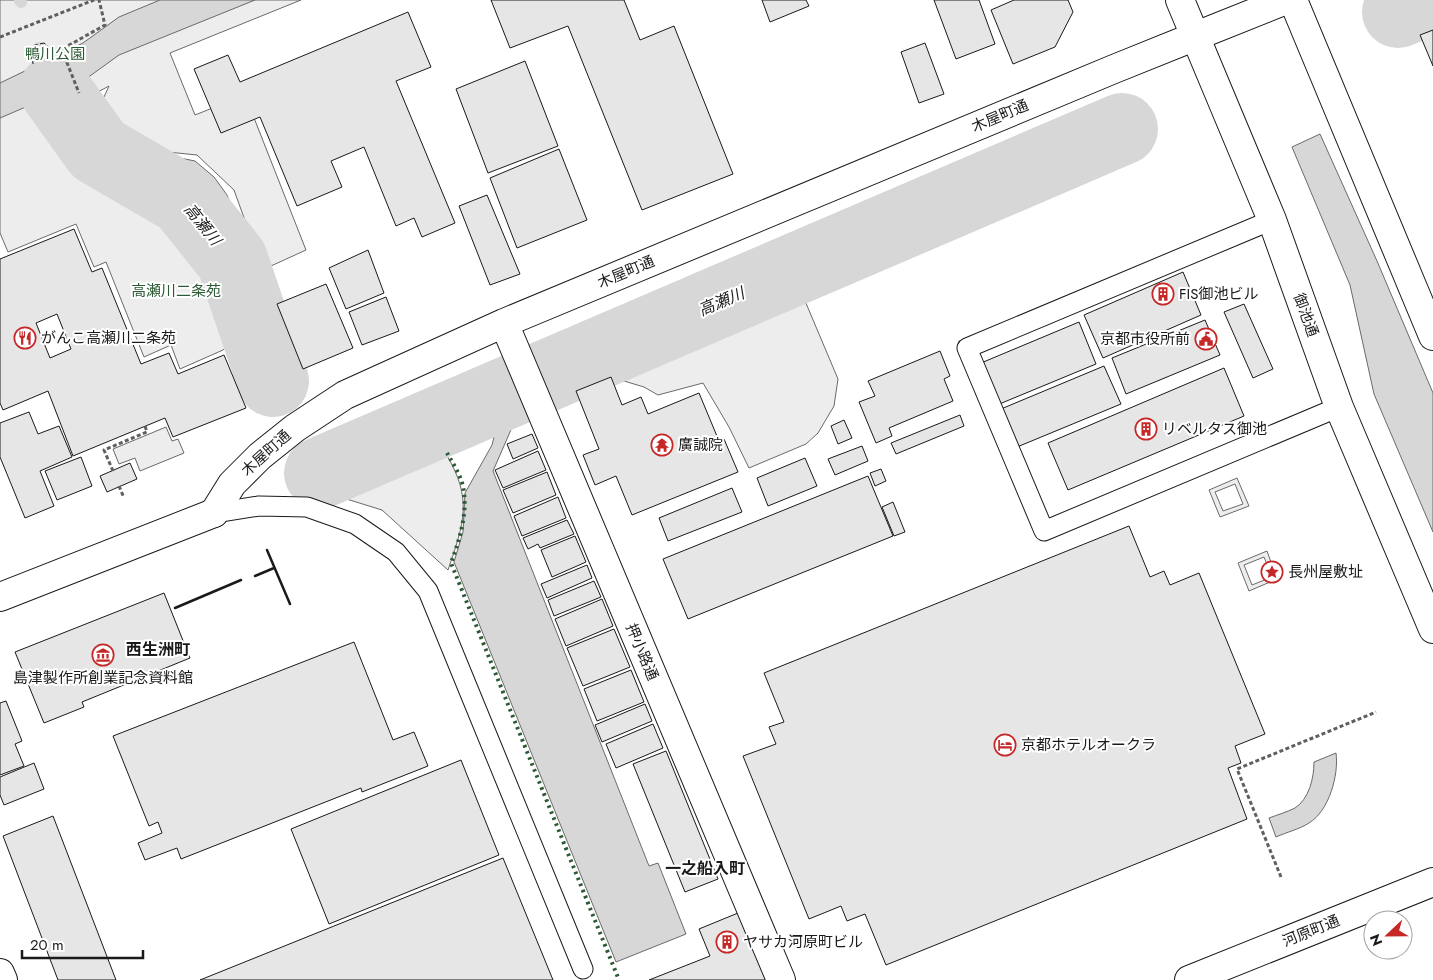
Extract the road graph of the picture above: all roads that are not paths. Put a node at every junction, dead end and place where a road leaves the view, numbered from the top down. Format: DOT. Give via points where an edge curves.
graph roads {
  1 [pos="1180,0"];
  2 [pos="1286,0"];
  3 [pos="1293,0"];
  4 [pos="1196,36"];
  5 [pos="1272,220"];
  6 [pos="504,323"];
  7 [pos="1433,336"];
  8 [pos="1339,406"];
  9 [pos="214,513"];
  10 [pos="0,597"];
  11 [pos="1433,629"];
  12 [pos="1433,882"];
  13 [pos="583,969"];
  14 [pos="0,973"];
  15 [pos="3,980"];
  16 [pos="781,980"];
  17 [pos="1189,980"];
  1 -- 4 [label="street, 御池通"];
  2 -- 4 [label="street, 木屋町通"];
  3 -- 7 [label="street"];
  4 -- 5 [label="street, 御池通"];
  4 -- 6 [label="street, 木屋町通"];
  5 -- 8 [label="street, 御池通"];
  5 -- 8 [label="lane" via="967,348 1044,531"];
  6 -- 9 [label="street, 木屋町通" via="344,395 260,456 232,484"];
  6 -- 16 [label="street, 押小路通"];
  8 -- 11 [label="street, 御池通"];
  9 -- 10 [label="street"];
  9 -- 13 [label="lane" via="259,506 307,507 354,524 396,552 428,591"];
  12 -- 17 [label="street, 河原町通"];
  14 -- 15 [label="street"];
}
